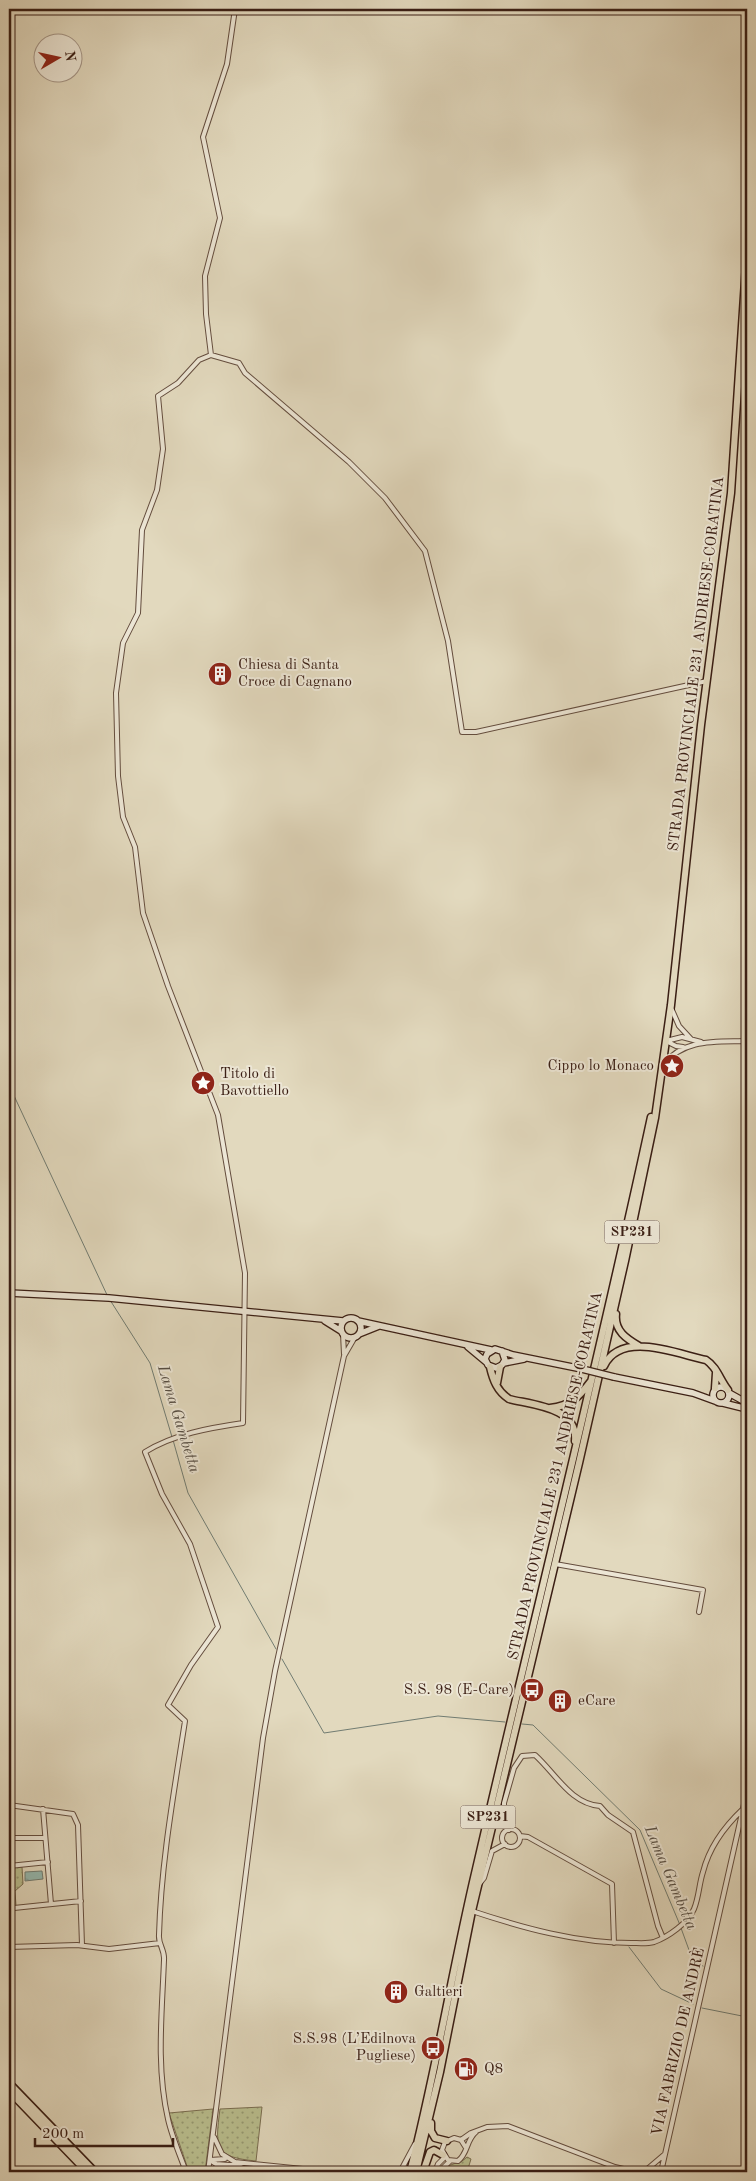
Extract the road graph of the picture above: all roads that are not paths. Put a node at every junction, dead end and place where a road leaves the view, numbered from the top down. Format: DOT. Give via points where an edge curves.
graph roads {
  1 [pos="235,9"];
  2 [pos="747,250"];
  3 [pos="211,355"];
  4 [pos="707,681"];
  5 [pos="671,1005"];
  6 [pos="691,1039"];
  7 [pos="666,1041"];
  8 [pos="747,1041"];
  9 [pos="701,1042"];
  10 [pos="685,1046"];
  11 [pos="662,1067"];
  12 [pos="660,1079"];
  13 [pos="9,1292"];
  14 [pos="616,1301"];
  15 [pos="245,1311"];
  16 [pos="323,1320"];
  17 [pos="343,1321"];
  18 [pos="358,1321"];
  19 [pos="381,1325"];
  20 [pos="342,1332"];
  21 [pos="357,1336"];
  22 [pos="465,1344"];
  23 [pos="640,1346"];
  24 [pos="491,1350"];
  25 [pos="502,1351"];
  26 [pos="344,1356"];
  27 [pos="529,1358"];
  28 [pos="488,1365"];
  29 [pos="502,1365"];
  30 [pos="716,1372"];
  31 [pos="595,1380"];
  32 [pos="496,1386"];
  33 [pos="714,1391"];
  34 [pos="728,1391"];
  35 [pos="693,1393"];
  36 [pos="715,1401"];
  37 [pos="723,1403"];
  38 [pos="747,1403"];
  39 [pos="548,1408"];
  40 [pos="747,1410"];
  41 [pos="573,1463"];
  42 [pos="555,1564"];
  43 [pos="699,1612"];
  44 [pos="500,1790"];
  45 [pos="747,1791"];
  46 [pos="747,1803"];
  47 [pos="9,1805"];
  48 [pos="744,1807"];
  49 [pos="43,1809"];
  50 [pos="510,1830"];
  51 [pos="520,1836"];
  52 [pos="9,1838"];
  53 [pos="45,1838"];
  54 [pos="505,1844"];
  55 [pos="48,1862"];
  56 [pos="9,1866"];
  57 [pos="478,1887"];
  58 [pos="81,1901"];
  59 [pos="51,1904"];
  60 [pos="9,1906"];
  61 [pos="472,1911"];
  62 [pos="663,1938"];
  63 [pos="160,1943"];
  64 [pos="614,1943"];
  65 [pos="82,1945"];
  66 [pos="9,1946"];
  67 [pos="9,2083"];
  68 [pos="9,2091"];
  69 [pos="432,2111"];
  70 [pos="213,2130"];
  71 [pos="478,2131"];
  72 [pos="420,2133"];
  73 [pos="446,2140"];
  74 [pos="461,2140"];
  75 [pos="466,2148"];
  76 [pos="666,2152"];
  77 [pos="444,2156"];
  78 [pos="210,2160"];
  79 [pos="450,2161"];
  80 [pos="229,2162"];
  81 [pos="615,2168"];
  82 [pos="87,2172"];
  83 [pos="95,2172"];
  84 [pos="186,2172"];
  85 [pos="208,2172"];
  86 [pos="215,2172"];
  87 [pos="332,2172"];
  88 [pos="400,2172"];
  89 [pos="410,2172"];
  90 [pos="416,2172"];
  91 [pos="423,2172"];
  92 [pos="435,2172"];
  93 [pos="439,2172"];
  94 [pos="622,2172"];
  95 [pos="636,2172"];
  96 [pos="644,2172"];
  97 [pos="653,2172"];
  98 [pos="661,2172"];
  1 -- 3 [label="street" via="227,64 202,137 220,218 205,276"];
  2 -- 4 [label="main road, STRADA PROVINCIALE 231 ANDRIESE-CORATINA / SP231" via="732,493"];
  3 -- 4 [label="street" via="239,363 245,373 349,462 385,498 425,551 448,641 462,732 494,729"];
  3 -- 15 [label="street" via="199,360 178,382 158,396 163,449 157,490 142,530 138,613 123,643 116,693 118,776 123,817 136,847 143,913 218,1115 245,1273"];
  4 -- 5 [label="main road, STRADA PROVINCIALE 231 ANDRIESE-CORATINA / SP231"];
  5 -- 6 [label="street" via="677,1024"];
  5 -- 7 [label="main road, STRADA PROVINCIALE 231 ANDRIESE-CORATINA / SP231"];
  6 -- 7 [label="street"];
  6 -- 9 [label="street"];
  7 -- 10 [label="street"];
  7 -- 11 [label="main road, STRADA PROVINCIALE 231 ANDRIESE-CORATINA / SP231"];
  8 -- 9 [label="street"];
  9 -- 10 [label="street"];
  10 -- 11 [label="street"];
  11 -- 12 [label="main road, STRADA PROVINCIALE 231 ANDRIESE-CORATINA / SP231"];
  12 -- 14 [label="main road, STRADA PROVINCIALE 231 ANDRIESE-CORATINA / SP231" via="645,1169"];
  12 -- 31 [label="main road, STRADA PROVINCIALE 231 ANDRIESE-CORATINA / SP231"];
  13 -- 15 [label="main road"];
  14 -- 23 [label="main road" via="615,1320 619,1330"];
  14 -- 31 [label="main road, STRADA PROVINCIALE 231 ANDRIESE-CORATINA / SP231"];
  15 -- 16 [label="main road"];
  15 -- 63 [label="street" via="243,1423 160,1442 145,1452 162,1494 190,1544 218,1627 168,1705 186,1721 166,1848"];
  16 -- 17 [label="main road"];
  16 -- 20 [label="main road"];
  17 -- 18 [label="main road" via="349,1318"];
  17 -- 20 [label="main road"];
  18 -- 19 [label="main road"];
  18 -- 21 [label="main road" via="361,1329"];
  19 -- 21 [label="main road"];
  19 -- 22 [label="main road"];
  20 -- 21 [label="main road" via="348,1338"];
  20 -- 26 [label="street"];
  21 -- 26 [label="street"];
  22 -- 24 [label="main road"];
  22 -- 28 [label="main road"];
  23 -- 30 [label="main road" via="706,1360"];
  23 -- 31 [label="main road" via="625,1347 615,1352"];
  24 -- 25 [label="main road"];
  24 -- 28 [label="main road" via="486,1356"];
  25 -- 27 [label="main road"];
  25 -- 29 [label="main road" via="505,1357"];
  26 -- 70 [label="street" via="263,1738"];
  27 -- 29 [label="main road"];
  27 -- 35 [label="main road, bridge"];
  28 -- 29 [label="main road"];
  28 -- 32 [label="main road"];
  29 -- 32 [label="main road"];
  30 -- 33 [label="main road"];
  30 -- 34 [label="main road"];
  31 -- 39 [label="main road" via="573,1402 563,1407"];
  31 -- 41 [label="main road, STRADA PROVINCIALE 231 ANDRIESE-CORATINA / SP231"];
  31 -- 42 [label="main road, STRADA PROVINCIALE 231 ANDRIESE-CORATINA / SP231"];
  32 -- 39 [label="main road" via="509,1399"];
  33 -- 34 [label="main road" via="720,1386"];
  33 -- 35 [label="main road"];
  33 -- 36 [label="main road"];
  34 -- 37 [label="main road" via="728,1399"];
  34 -- 38 [label="main road"];
  35 -- 36 [label="main road"];
  36 -- 37 [label="main road"];
  37 -- 40 [label="main road"];
  39 -- 41 [label="main road" via="569,1418 574,1426"];
  41 -- 72 [label="main road, STRADA PROVINCIALE 231 ANDRIESE-CORATINA / SP231" via="475,1870"];
  42 -- 43 [label="street" via="703,1590"];
  42 -- 44 [label="main road, STRADA PROVINCIALE 231 ANDRIESE-CORATINA / SP231"];
  44 -- 50 [label="street" via="500,1818"];
  44 -- 57 [label="main road, STRADA PROVINCIALE 231 ANDRIESE-CORATINA / SP231"];
  45 -- 48 [label="street, VIA FABRIZIO DE ANDRÈ"];
  46 -- 48 [label="street"];
  47 -- 49 [label="street"];
  48 -- 62 [label="street" via="727,1824 714,1846 703,1870 694,1909 680,1926"];
  48 -- 76 [label="street, VIA FABRIZIO DE ANDRÈ"];
  49 -- 53 [label="street"];
  49 -- 58 [label="street" via="72,1814 78,1825"];
  50 -- 51 [label="street" via="517,1831"];
  50 -- 54 [label="street" via="503,1836"];
  50 -- 62 [label="street" via="503,1810 510,1778 522,1756 535,1755 576,1798 589,1805 600,1806 633,1832"];
  51 -- 54 [label="street" via="517,1845 510,1847"];
  51 -- 64 [label="street" via="528,1837 612,1884"];
  52 -- 53 [label="street"];
  53 -- 55 [label="street"];
  54 -- 57 [label="street" via="492,1851"];
  55 -- 56 [label="street"];
  55 -- 59 [label="street"];
  57 -- 61 [label="main road, STRADA PROVINCIALE 231 ANDRIESE-CORATINA / SP231"];
  58 -- 59 [label="street"];
  58 -- 65 [label="street"];
  59 -- 60 [label="street"];
  61 -- 64 [label="street" via="518,1927"];
  61 -- 69 [label="main road, STRADA PROVINCIALE 231 ANDRIESE-CORATINA / SP231"];
  62 -- 64 [label="street" via="653,1943"];
  63 -- 65 [label="street" via="108,1950"];
  63 -- 84 [label="street" via="164,1954 161,2022 163,2091 168,2120"];
  65 -- 66 [label="street"];
  67 -- 83 [label="main road"];
  68 -- 82 [label="main road"];
  69 -- 73 [label="main road" via="432,2135 438,2140"];
  69 -- 90 [label="main road, STRADA PROVINCIALE 231 ANDRIESE-CORATINA / SP231"];
  70 -- 78 [label="street"];
  70 -- 80 [label="street" via="218,2148"];
  71 -- 74 [label="street"];
  71 -- 75 [label="street" via="472,2135"];
  71 -- 81 [label="street" via="496,2126 512,2127"];
  72 -- 88 [label="street"];
  72 -- 89 [label="main road, STRADA PROVINCIALE 231 ANDRIESE-CORATINA / SP231"];
  73 -- 74 [label="street"];
  73 -- 77 [label="street" via="442,2148"];
  74 -- 75 [label="street"];
  75 -- 79 [label="street" via="461,2159"];
  76 -- 96 [label="street"];
  76 -- 98 [label="street, VIA FABRIZIO DE ANDRÈ"];
  77 -- 79 [label="street"];
  77 -- 91 [label="main road" via="434,2150 430,2152"];
  77 -- 92 [label="street"];
  78 -- 80 [label="street" via="218,2158"];
  78 -- 85 [label="street"];
  79 -- 93 [label="street"];
  80 -- 86 [label="street"];
  80 -- 87 [label="street"];
  81 -- 94 [label="street"];
  81 -- 95 [label="street"];
  96 -- 97 [label="street"];
}
